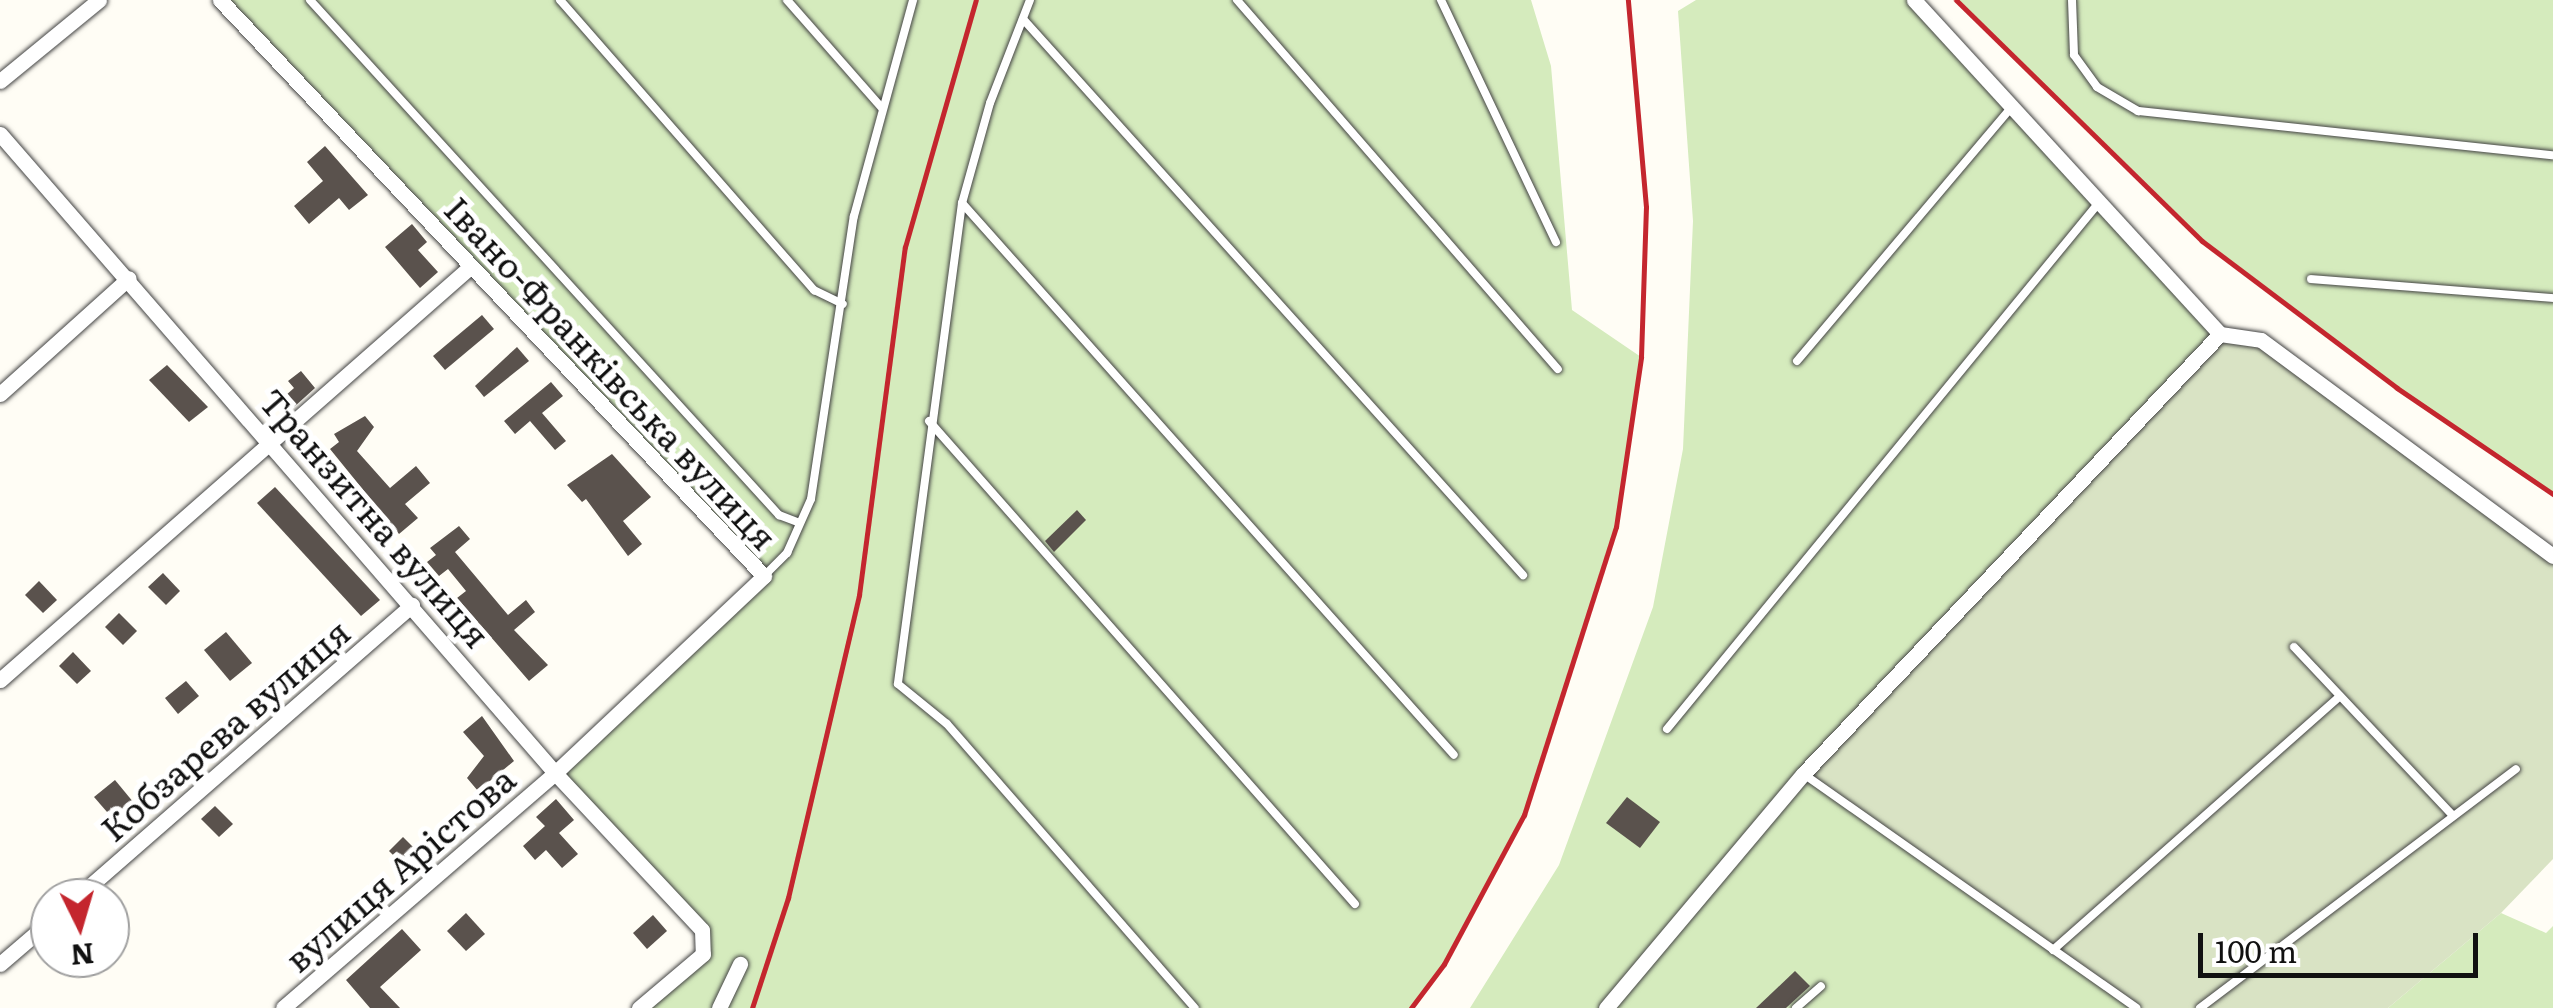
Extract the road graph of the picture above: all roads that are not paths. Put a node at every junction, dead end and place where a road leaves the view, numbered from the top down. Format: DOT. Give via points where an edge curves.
graph roads {
  1 [pos="99,0"];
  2 [pos="220,0"];
  3 [pos="310,0"];
  4 [pos="560,0"];
  5 [pos="787,0"];
  6 [pos="913,0"];
  7 [pos="1030,0"];
  8 [pos="1237,0"];
  9 [pos="1441,0"];
  10 [pos="1914,0"];
  11 [pos="2072,0"];
  12 [pos="1023,19"];
  13 [pos="0,81"];
  14 [pos="882,108"];
  15 [pos="2008,110"];
  16 [pos="0,134"];
  17 [pos="2553,156"];
  18 [pos="962,202"];
  19 [pos="2097,205"];
  20 [pos="1556,242"];
  21 [pos="472,266"];
  22 [pos="130,278"];
  23 [pos="2311,279"];
  24 [pos="2553,298"];
  25 [pos="842,304"];
  26 [pos="2220,334"];
  27 [pos="1797,360"];
  28 [pos="1558,369"];
  29 [pos="0,394"];
  30 [pos="929,421"];
  31 [pos="271,442"];
  32 [pos="800,523"];
  33 [pos="2553,556"];
  34 [pos="1523,574"];
  35 [pos="764,576"];
  36 [pos="412,605"];
  37 [pos="2294,647"];
  38 [pos="0,680"];
  39 [pos="2340,696"];
  40 [pos="1667,729"];
  41 [pos="1454,755"];
  42 [pos="2516,769"];
  43 [pos="555,773"];
  44 [pos="1803,774"];
  45 [pos="2454,816"];
  46 [pos="99,878"];
  47 [pos="1355,904"];
  48 [pos="30,938"];
  49 [pos="2053,950"];
  50 [pos="0,964"];
  51 [pos="740,964"];
  52 [pos="1822,986"];
  53 [pos="283,1008"];
  54 [pos="640,1008"];
  55 [pos="719,1008"];
  56 [pos="1195,1008"];
  57 [pos="1606,1008"];
  58 [pos="1796,1008"];
  59 [pos="2136,1008"];
  60 [pos="2200,1008"];
  1 -- 13 [label="street"];
  2 -- 21 [label="street, Івано-Франківська вулиця"];
  3 -- 32 [label="lane" via="779,515"];
  4 -- 25 [label="lane" via="814,290"];
  5 -- 14 [label="lane"];
  6 -- 14 [label="lane"];
  7 -- 12 [label="lane"];
  8 -- 28 [label="lane"];
  9 -- 20 [label="lane"];
  10 -- 15 [label="street"];
  11 -- 17 [label="lane" via="2074,55 2097,87 2138,111"];
  12 -- 18 [label="lane" via="990,102"];
  12 -- 34 [label="lane"];
  14 -- 25 [label="lane" via="854,216"];
  15 -- 19 [label="street"];
  15 -- 27 [label="lane"];
  16 -- 22 [label="street, Транзитна вулиця"];
  18 -- 30 [label="lane"];
  18 -- 41 [label="lane"];
  19 -- 26 [label="street"];
  19 -- 40 [label="lane"];
  21 -- 31 [label="street"];
  21 -- 35 [label="street, Івано-Франківська вулиця"];
  22 -- 29 [label="street"];
  22 -- 31 [label="street, Транзитна вулиця"];
  23 -- 24 [label="lane"];
  25 -- 32 [label="lane" via="825,436"];
  26 -- 33 [label="street" via="2260,340"];
  26 -- 44 [label="street"];
  30 -- 47 [label="lane"];
  30 -- 56 [label="lane" via="898,684 947,724"];
  31 -- 36 [label="street, Транзитна вулиця"];
  31 -- 38 [label="street"];
  32 -- 35 [label="lane" via="787,553"];
  35 -- 43 [label="street, Івано-Франківська вулиця"];
  36 -- 43 [label="street, Транзитна вулиця"];
  36 -- 46 [label="street, Кобзарева вулиця"];
  37 -- 39 [label="lane"];
  39 -- 45 [label="lane"];
  39 -- 49 [label="lane"];
  42 -- 45 [label="lane"];
  43 -- 53 [label="street, вулиця Арістова"];
  43 -- 54 [label="street, Транзитна вулиця" via="706,939 703,954"];
  44 -- 49 [label="lane"];
  44 -- 57 [label="street"];
  45 -- 60 [label="lane"];
  48 -- 50 [label="street"];
  49 -- 59 [label="lane"];
  51 -- 55 [label="street"];
  52 -- 58 [label="lane"];
}
